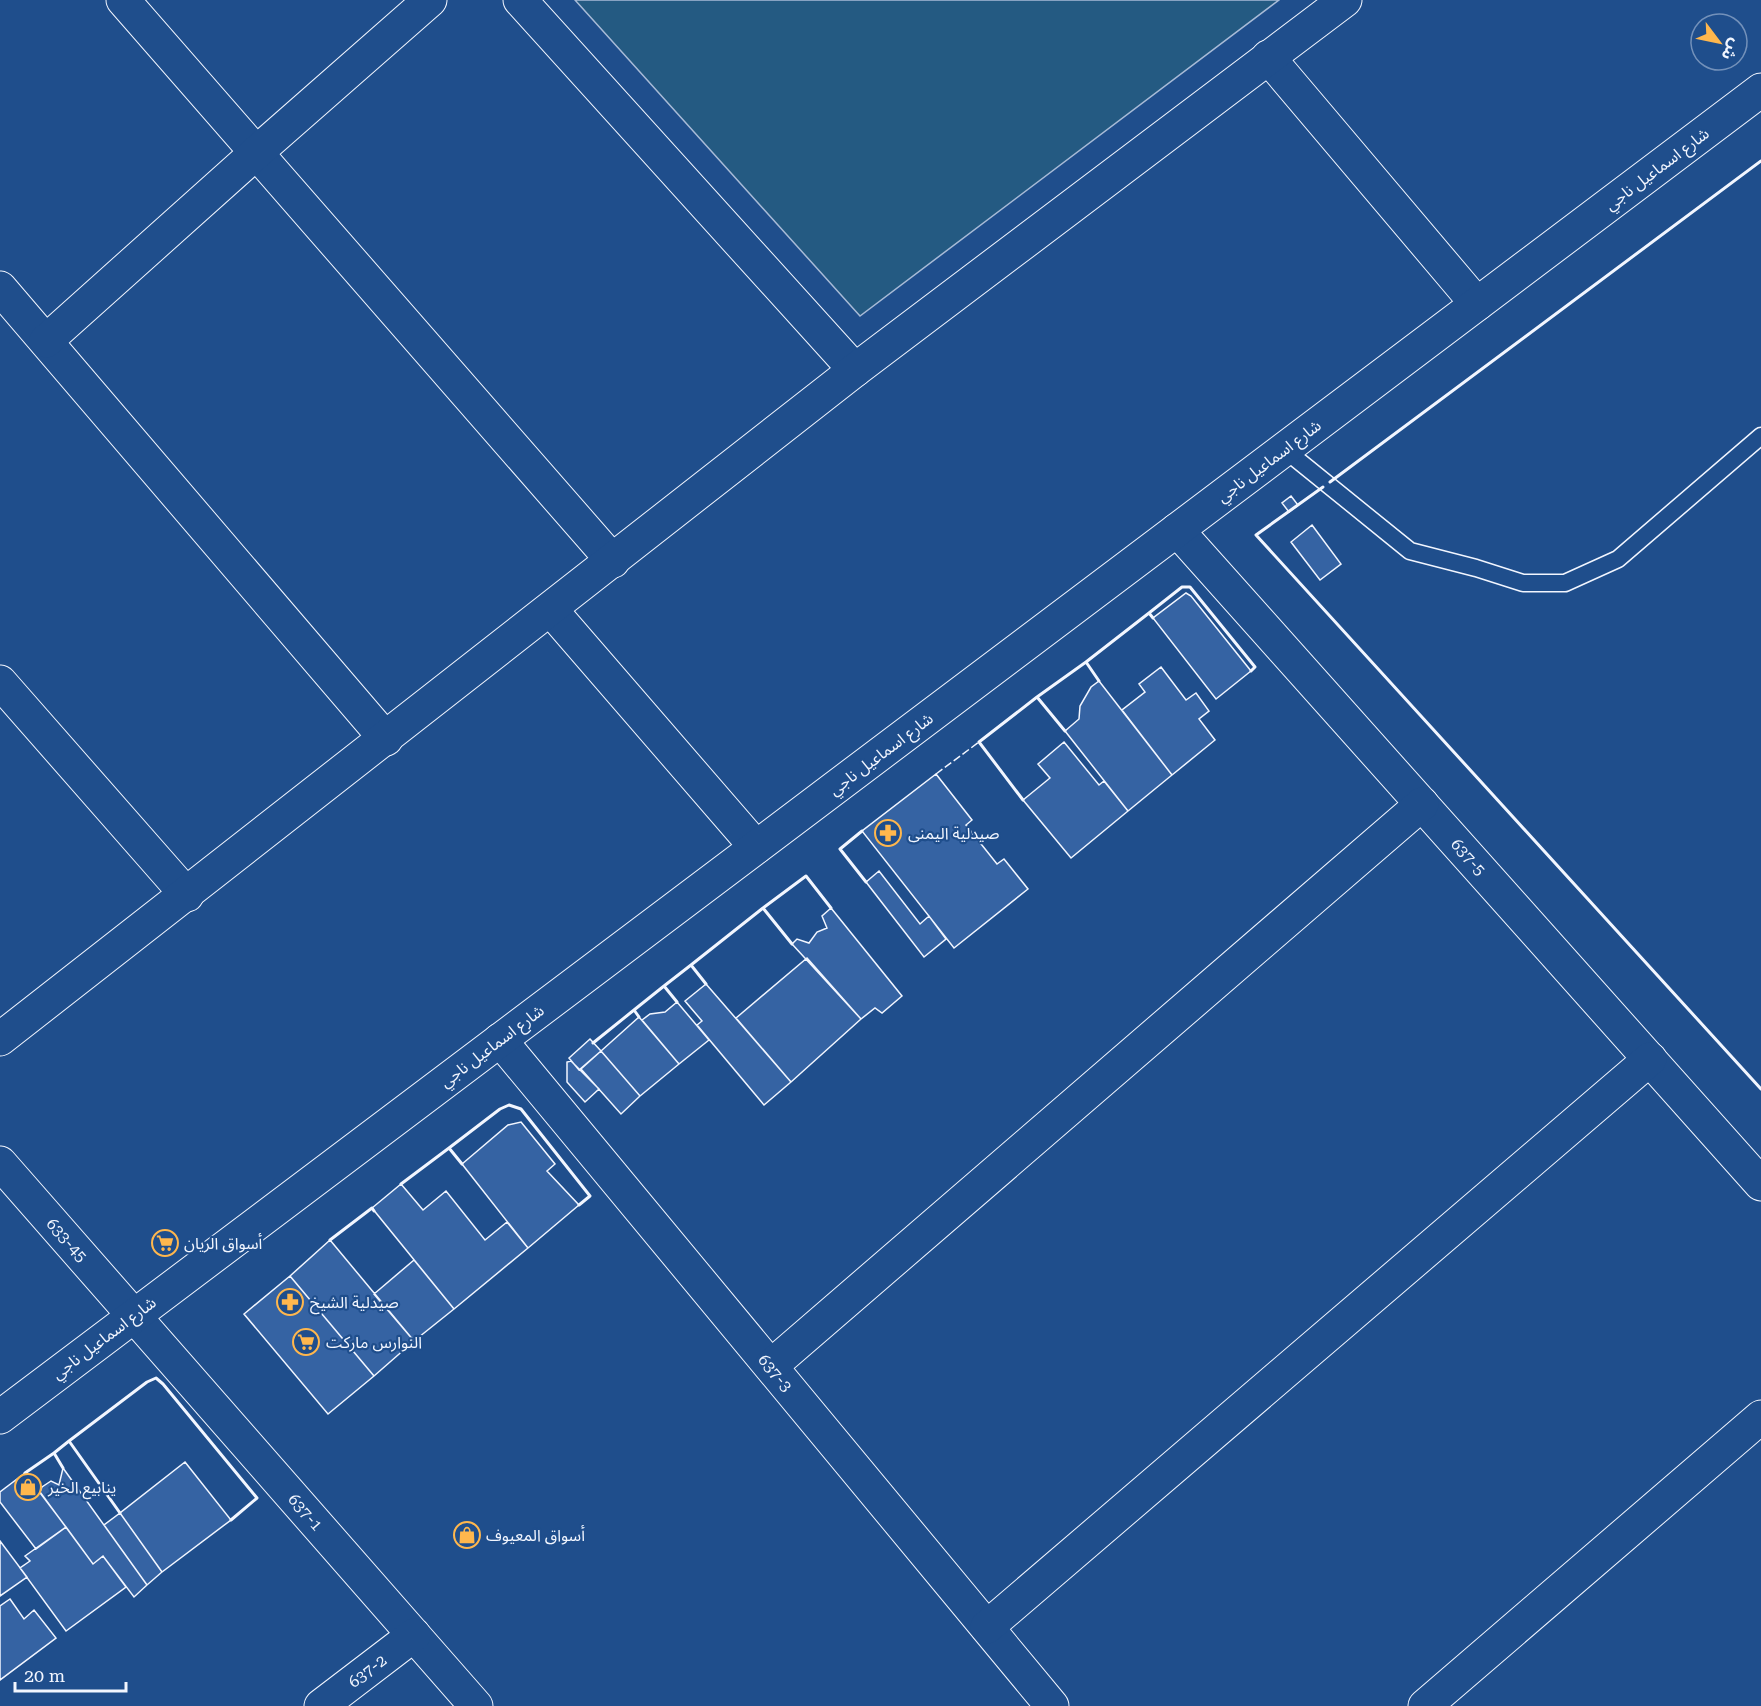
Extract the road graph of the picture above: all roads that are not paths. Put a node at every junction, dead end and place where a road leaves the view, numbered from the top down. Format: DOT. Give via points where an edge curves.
graph roads {
  1 [pos="123,0"];
  2 [pos="430,0"];
  3 [pos="520,0"];
  4 [pos="1345,0"];
  5 [pos="1268,57"];
  6 [pos="1761,90"];
  7 [pos="257,152"];
  8 [pos="0,288"];
  9 [pos="1477,304"];
  10 [pos="46,341"];
  11 [pos="855,370"];
  12 [pos="1761,436"];
  13 [pos="1284,449"];
  14 [pos="1177,530"];
  15 [pos="613,561"];
  16 [pos="551,610"];
  17 [pos="0,682"];
  18 [pos="386,739"];
  19 [pos="1422,804"];
  20 [pos="756,848"];
  21 [pos="187,895"];
  22 [pos="0,1040"];
  23 [pos="500,1040"];
  24 [pos="1650,1059"];
  25 [pos="0,1163"];
  26 [pos="1761,1184"];
  27 [pos="134,1316"];
  28 [pos="771,1366"];
  29 [pos="0,1417"];
  30 [pos="1761,1417"];
  31 [pos="987,1628"];
  32 [pos="414,1635"];
  33 [pos="321,1706"];
  34 [pos="476,1706"];
  35 [pos="1052,1706"];
  36 [pos="1425,1706"];
  1 -- 7 [label="street"];
  2 -- 7 [label="street"];
  3 -- 11 [label="street"];
  4 -- 5 [label="street"];
  5 -- 9 [label="street"];
  5 -- 11 [label="street"];
  6 -- 9 [label="street, شارع اسماعيل ناجي"];
  7 -- 10 [label="street"];
  7 -- 15 [label="street"];
  8 -- 10 [label="street"];
  9 -- 13 [label="street, شارع اسماعيل ناجي"];
  10 -- 18 [label="street"];
  11 -- 15 [label="street"];
  12 -- 13 [label="lane" via="1618,559 1565,583 1523,583 1410,551"];
  13 -- 14 [label="street, شارع اسماعيل ناجي"];
  14 -- 19 [label="street, 637-5"];
  14 -- 20 [label="street, شارع اسماعيل ناجي"];
  15 -- 16 [label="street"];
  16 -- 18 [label="street"];
  16 -- 20 [label="street"];
  17 -- 21 [label="street"];
  18 -- 21 [label="street"];
  19 -- 24 [label="street, 637-5"];
  19 -- 28 [label="street"];
  20 -- 23 [label="street, شارع اسماعيل ناجي"];
  21 -- 22 [label="street"];
  23 -- 27 [label="street, شارع اسماعيل ناجي"];
  23 -- 28 [label="street, 637-3"];
  24 -- 26 [label="street, 637-5"];
  24 -- 31 [label="street"];
  25 -- 27 [label="street, 633-45"];
  27 -- 29 [label="street, شارع اسماعيل ناجي"];
  27 -- 32 [label="street, 637-1"];
  28 -- 31 [label="street, 637-3"];
  30 -- 36 [label="street"];
  31 -- 35 [label="street, 637-3"];
  32 -- 33 [label="street, 637-2"];
  32 -- 34 [label="street, 637-1"];
}
